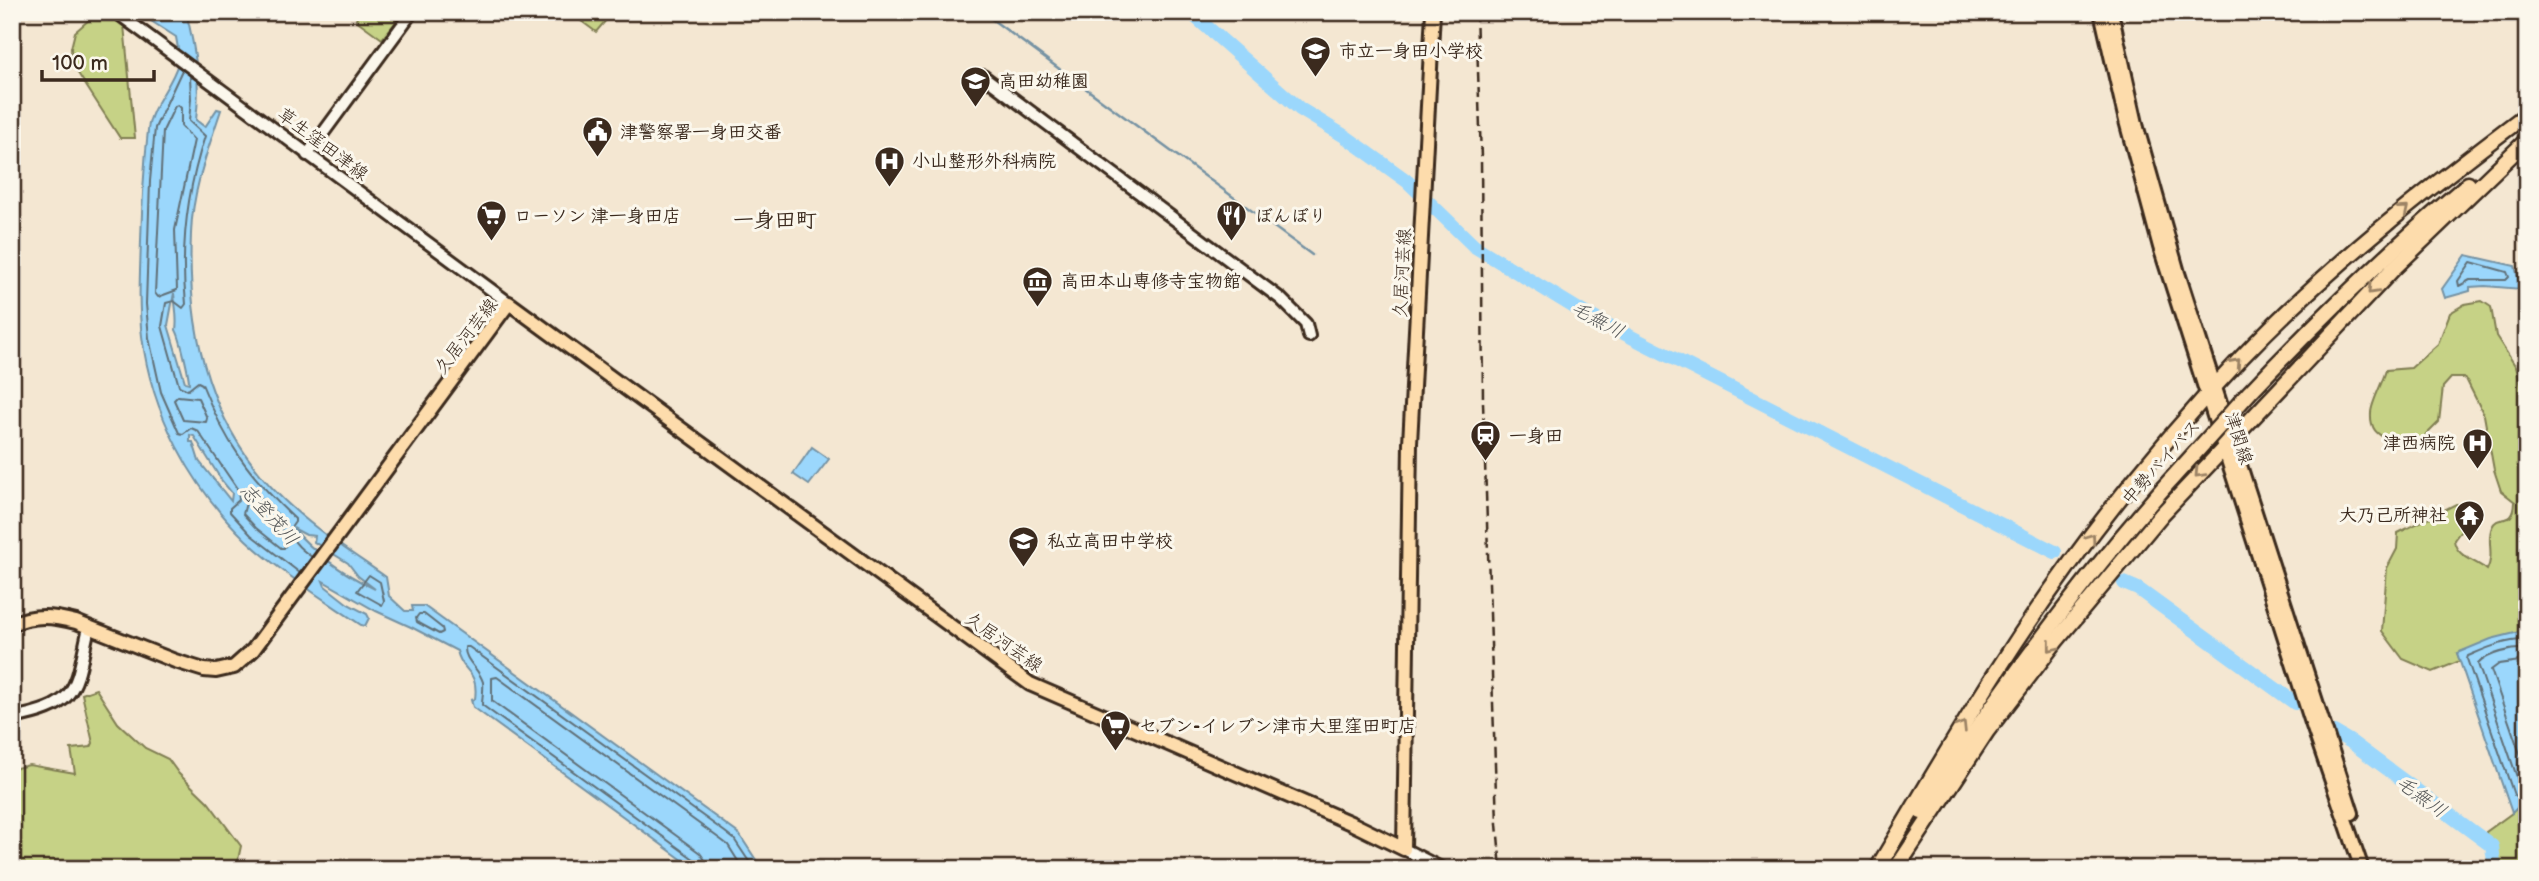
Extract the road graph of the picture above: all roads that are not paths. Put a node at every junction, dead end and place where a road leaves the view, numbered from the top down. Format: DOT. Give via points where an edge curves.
graph roads {
  1 [pos="116,12"];
  2 [pos="412,12"];
  3 [pos="1433,12"];
  4 [pos="2101,12"];
  5 [pos="2111,12"];
  6 [pos="983,76"];
  7 [pos="2527,114"];
  8 [pos="2527,134"];
  9 [pos="2527,141"];
  10 [pos="307,155"];
  11 [pos="509,303"];
  12 [pos="1309,336"];
  13 [pos="2211,392"];
  14 [pos="2227,443"];
  15 [pos="12,624"];
  16 [pos="89,627"];
  17 [pos="12,718"];
  18 [pos="1404,849"];
  19 [pos="1443,869"];
  20 [pos="1877,869"];
  21 [pos="1884,869"];
  22 [pos="1896,869"];
  23 [pos="2362,869"];
  24 [pos="2371,869"];
  1 -- 10 [label="street, 草生窪田津線"];
  2 -- 10 [label="street"];
  3 -- 18 [label="main road, 久居河芸線" via="1410,443"];
  4 -- 13 [label="main road, 津関線" via="2160,247"];
  5 -- 13 [label="main road, 津関線" via="2145,159"];
  6 -- 12 [label="street" via="1281,299 1306,324"];
  13 -- 7 [label="highway, one-way" via="2298,301 2454,169"];
  8 -- 21 [label="highway, 中勢バイパス, bridge" via="2412,232 2330,311 2154,497 2046,633"];
  9 -- 14 [label="highway, one-way" via="2393,269"];
  10 -- 11 [label="street, 草生窪田津線"];
  11 -- 16 [label="main road, 久居河芸線" via="243,660 225,670 191,666"];
  11 -- 18 [label="main road, 久居河芸線" via="1030,684"];
  13 -- 14 [label="main road, 津関線"];
  20 -- 13 [label="highway, one-way" via="2044,602 2149,463"];
  14 -- 22 [label="highway, one-way" via="2056,641 1987,731"];
  14 -- 23 [label="main road, 津関線" via="2312,723"];
  14 -- 24 [label="main road, 津関線"];
  15 -- 16 [label="main road, 久居河芸線" via="49,616"];
  16 -- 17 [label="street" via="69,694 53,708"];
  18 -- 19 [label="street"];
}
